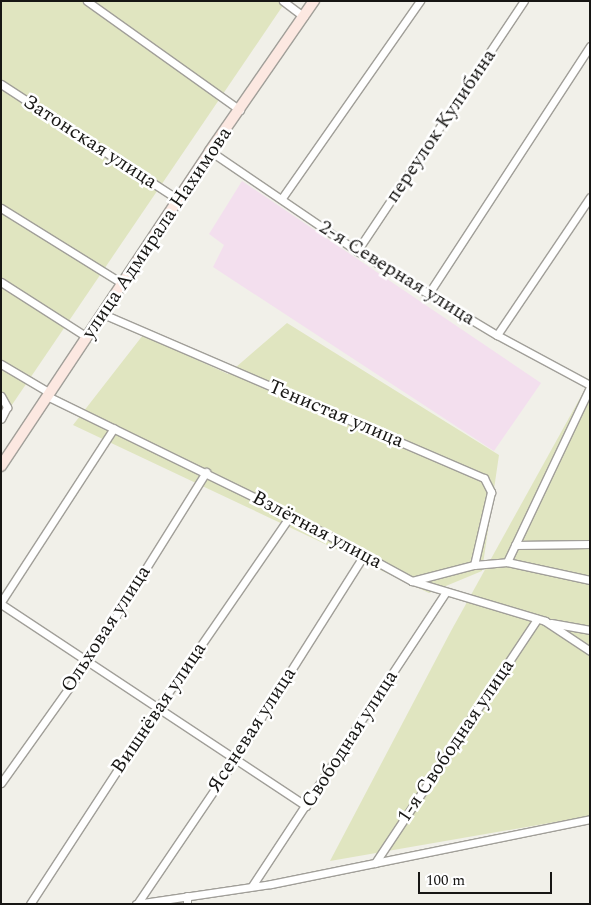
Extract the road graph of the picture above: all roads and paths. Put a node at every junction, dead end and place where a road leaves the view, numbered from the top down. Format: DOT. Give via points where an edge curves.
graph roads {
  1 [pos="86,1"];
  2 [pos="283,1"];
  3 [pos="314,1"];
  4 [pos="420,1"];
  5 [pos="524,1"];
  6 [pos="304,17"];
  7 [pos="590,46"];
  8 [pos="1,84"];
  9 [pos="240,110"];
  10 [pos="210,152"];
  11 [pos="590,197"];
  12 [pos="282,198"];
  13 [pos="180,200"];
  14 [pos="1,208"];
  15 [pos="357,251"];
  16 [pos="1,282"];
  17 [pos="123,284"];
  18 [pos="429,294"];
  19 [pos="102,314"];
  20 [pos="498,335"];
  21 [pos="86,338"];
  22 [pos="1,364"];
  23 [pos="590,386"];
  24 [pos="49,394"];
  25 [pos="1,396"];
  26 [pos="1,419"];
  27 [pos="114,428"];
  28 [pos="1,466"];
  29 [pos="206,472"];
  30 [pos="291,514"];
  31 [pos="590,544"];
  32 [pos="515,545"];
  33 [pos="364,555"];
  34 [pos="508,562"];
  35 [pos="474,565"];
  36 [pos="590,580"];
  37 [pos="412,581"];
  38 [pos="446,592"];
  39 [pos="1,603"];
  40 [pos="537,619"];
  41 [pos="545,622"];
  42 [pos="590,630"];
  43 [pos="590,651"];
  44 [pos="88,662"];
  45 [pos="157,709"];
  46 [pos="235,759"];
  47 [pos="1,783"];
  48 [pos="306,806"];
  49 [pos="590,819"];
  50 [pos="375,863"];
  51 [pos="252,886"];
  52 [pos="187,900"];
  53 [pos="30,904"];
  54 [pos="137,904"];
  1 -- 9 [label="street"];
  2 -- 6 [label="street"];
  3 -- 6 [label="main road, улица Адмирала Нахимова"];
  4 -- 12 [label="street"];
  5 -- 15 [label="street, переулок Кулибина"];
  6 -- 9 [label="main road, улица Адмирала Нахимова"];
  7 -- 18 [label="street"];
  8 -- 13 [label="street, Затонская улица"];
  9 -- 10 [label="main road, улица Адмирала Нахимова"];
  10 -- 12 [label="street, 2-я Северная улица"];
  10 -- 13 [label="main road, улица Адмирала Нахимова"];
  11 -- 20 [label="street"];
  12 -- 15 [label="street, 2-я Северная улица"];
  13 -- 17 [label="main road, улица Адмирала Нахимова"];
  14 -- 17 [label="street"];
  15 -- 18 [label="street, 2-я Северная улица"];
  16 -- 21 [label="street"];
  17 -- 19 [label="main road, улица Адмирала Нахимова"];
  18 -- 20 [label="street, 2-я Северная улица"];
  19 -- 21 [label="main road, улица Адмирала Нахимова"];
  19 -- 35 [label="street, Тенистая улица" via="484,478 491,492"];
  20 -- 23 [label="street, 2-я Северная улица"];
  21 -- 24 [label="main road, улица Адмирала Нахимова"];
  22 -- 24 [label="street, Взлётная улица"];
  23 -- 32 [label="street"];
  24 -- 27 [label="street, Взлётная улица"];
  24 -- 28 [label="main road, улица Адмирала Нахимова"];
  25 -- 26 [label="street" via="7,407"];
  27 -- 29 [label="street, Взлётная улица"];
  27 -- 39 [label="street"];
  29 -- 30 [label="street, Взлётная улица"];
  29 -- 44 [label="street, Ольховая улица"];
  30 -- 33 [label="street, Взлётная улица"];
  30 -- 45 [label="street, Вишнёвая улица"];
  31 -- 32 [label="street"];
  32 -- 34 [label="street"];
  33 -- 37 [label="street, Взлётная улица"];
  33 -- 46 [label="street, Ясеневая улица"];
  34 -- 35 [label="street"];
  34 -- 36 [label="street"];
  35 -- 37 [label="street"];
  37 -- 38 [label="street, Взлётная улица"];
  38 -- 40 [label="street, Взлётная улица"];
  38 -- 48 [label="street, Свободная улица"];
  39 -- 44 [label="street"];
  40 -- 41 [label="street, Взлётная улица"];
  40 -- 50 [label="street, 1-я Свободная улица"];
  41 -- 42 [label="street"];
  41 -- 43 [label="street, Взлётная улица"];
  44 -- 45 [label="street"];
  44 -- 47 [label="street, Ольховая улица"];
  45 -- 46 [label="street"];
  45 -- 53 [label="street, Вишнёвая улица"];
  46 -- 48 [label="street"];
  46 -- 54 [label="street, Ясеневая улица"];
  48 -- 51 [label="street, Свободная улица"];
  49 -- 50 [label="street"];
  50 -- 51 [label="street"];
  51 -- 52 [label="street"];
  52 -- 54 [label="street"];
}
